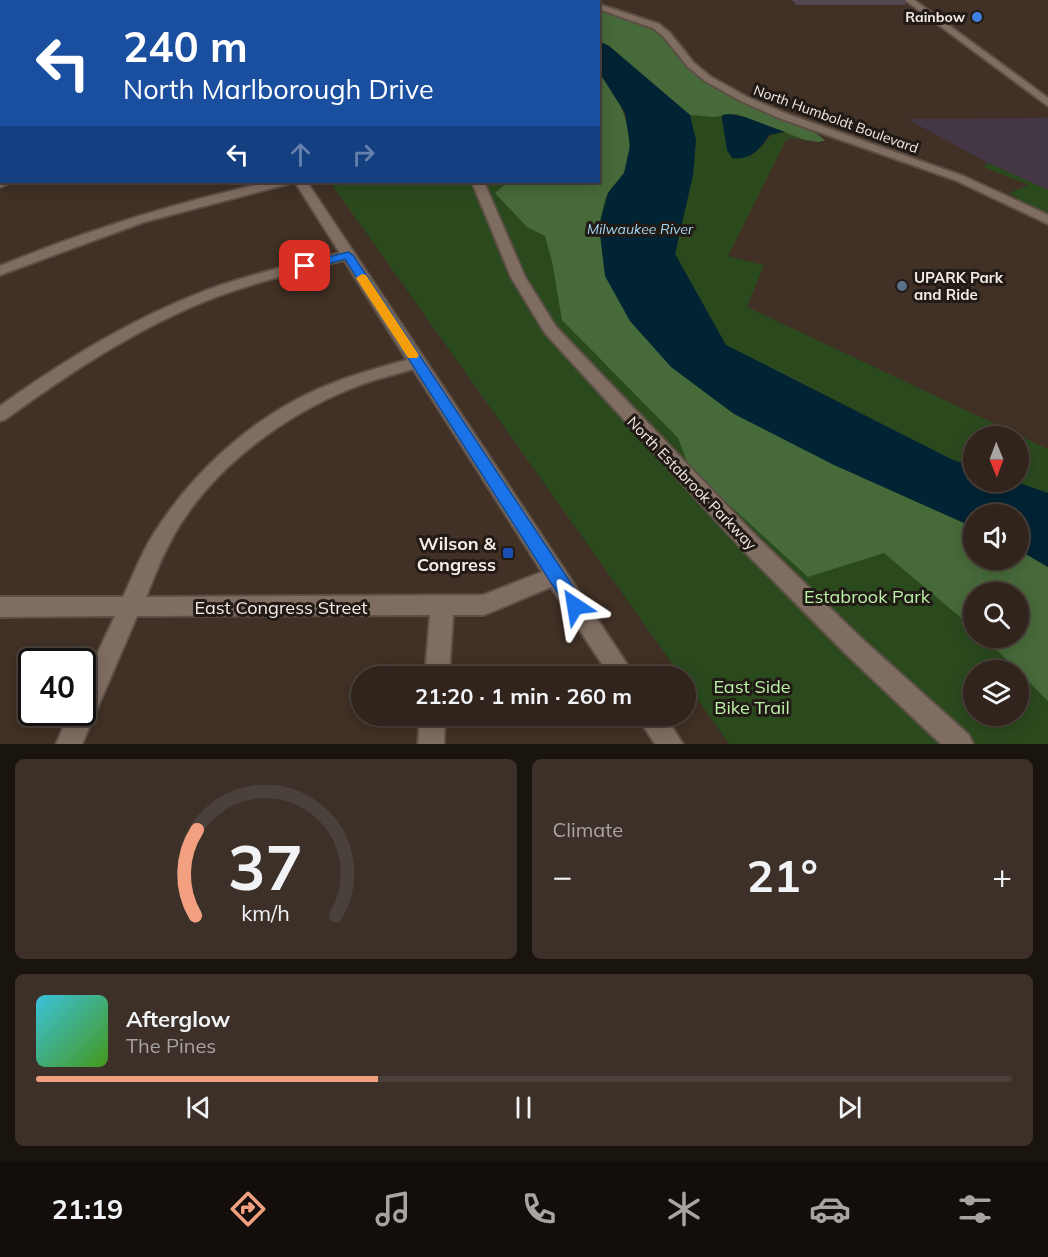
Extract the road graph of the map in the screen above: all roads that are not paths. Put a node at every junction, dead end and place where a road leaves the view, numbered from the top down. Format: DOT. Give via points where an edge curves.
graph roads {
  1 [pos="909,0"];
  2 [pos="600,7"];
  3 [pos="1048,103"];
  4 [pos="279,183"];
  5 [pos="302,183"];
  6 [pos="478,183"];
  7 [pos="1048,220"];
  8 [pos="348,255"];
  9 [pos="0,271"];
  10 [pos="417,362"];
  11 [pos="0,414"];
  12 [pos="556,576"];
  13 [pos="442,606"];
  14 [pos="0,607"];
  15 [pos="129,607"];
  16 [pos="438,666"];
  17 [pos="616,666"];
  18 [pos="433,726"];
  19 [pos="657,726"];
  20 [pos="69,744"];
  21 [pos="431,744"];
  22 [pos="670,744"];
  23 [pos="960,744"];
  1 -- 3 [label="street"];
  2 -- 7 [label="street, North Humboldt Boulevard" via="656,26 691,65 744,99 959,178"];
  4 -- 9 [label="street" via="208,198 138,219"];
  5 -- 8 [label="street"];
  6 -- 23 [label="street, North Estabrook Parkway" via="518,277 550,330 796,592"];
  8 -- 10 [label="street"];
  8 -- 11 [label="street" via="245,282 170,311 82,360"];
  10 -- 12 [label="street"];
  10 -- 15 [label="street" via="346,384 299,407 264,428 222,462 187,500 159,542"];
  12 -- 13 [label="street, East Congress Street" via="484,605"];
  12 -- 17 [label="street"];
  13 -- 15 [label="street, East Congress Street"];
  13 -- 16 [label="street"];
  14 -- 15 [label="street, East Congress Street"];
  15 -- 20 [label="street"];
  18 -- 21 [label="street"];
  19 -- 22 [label="street"];
}
